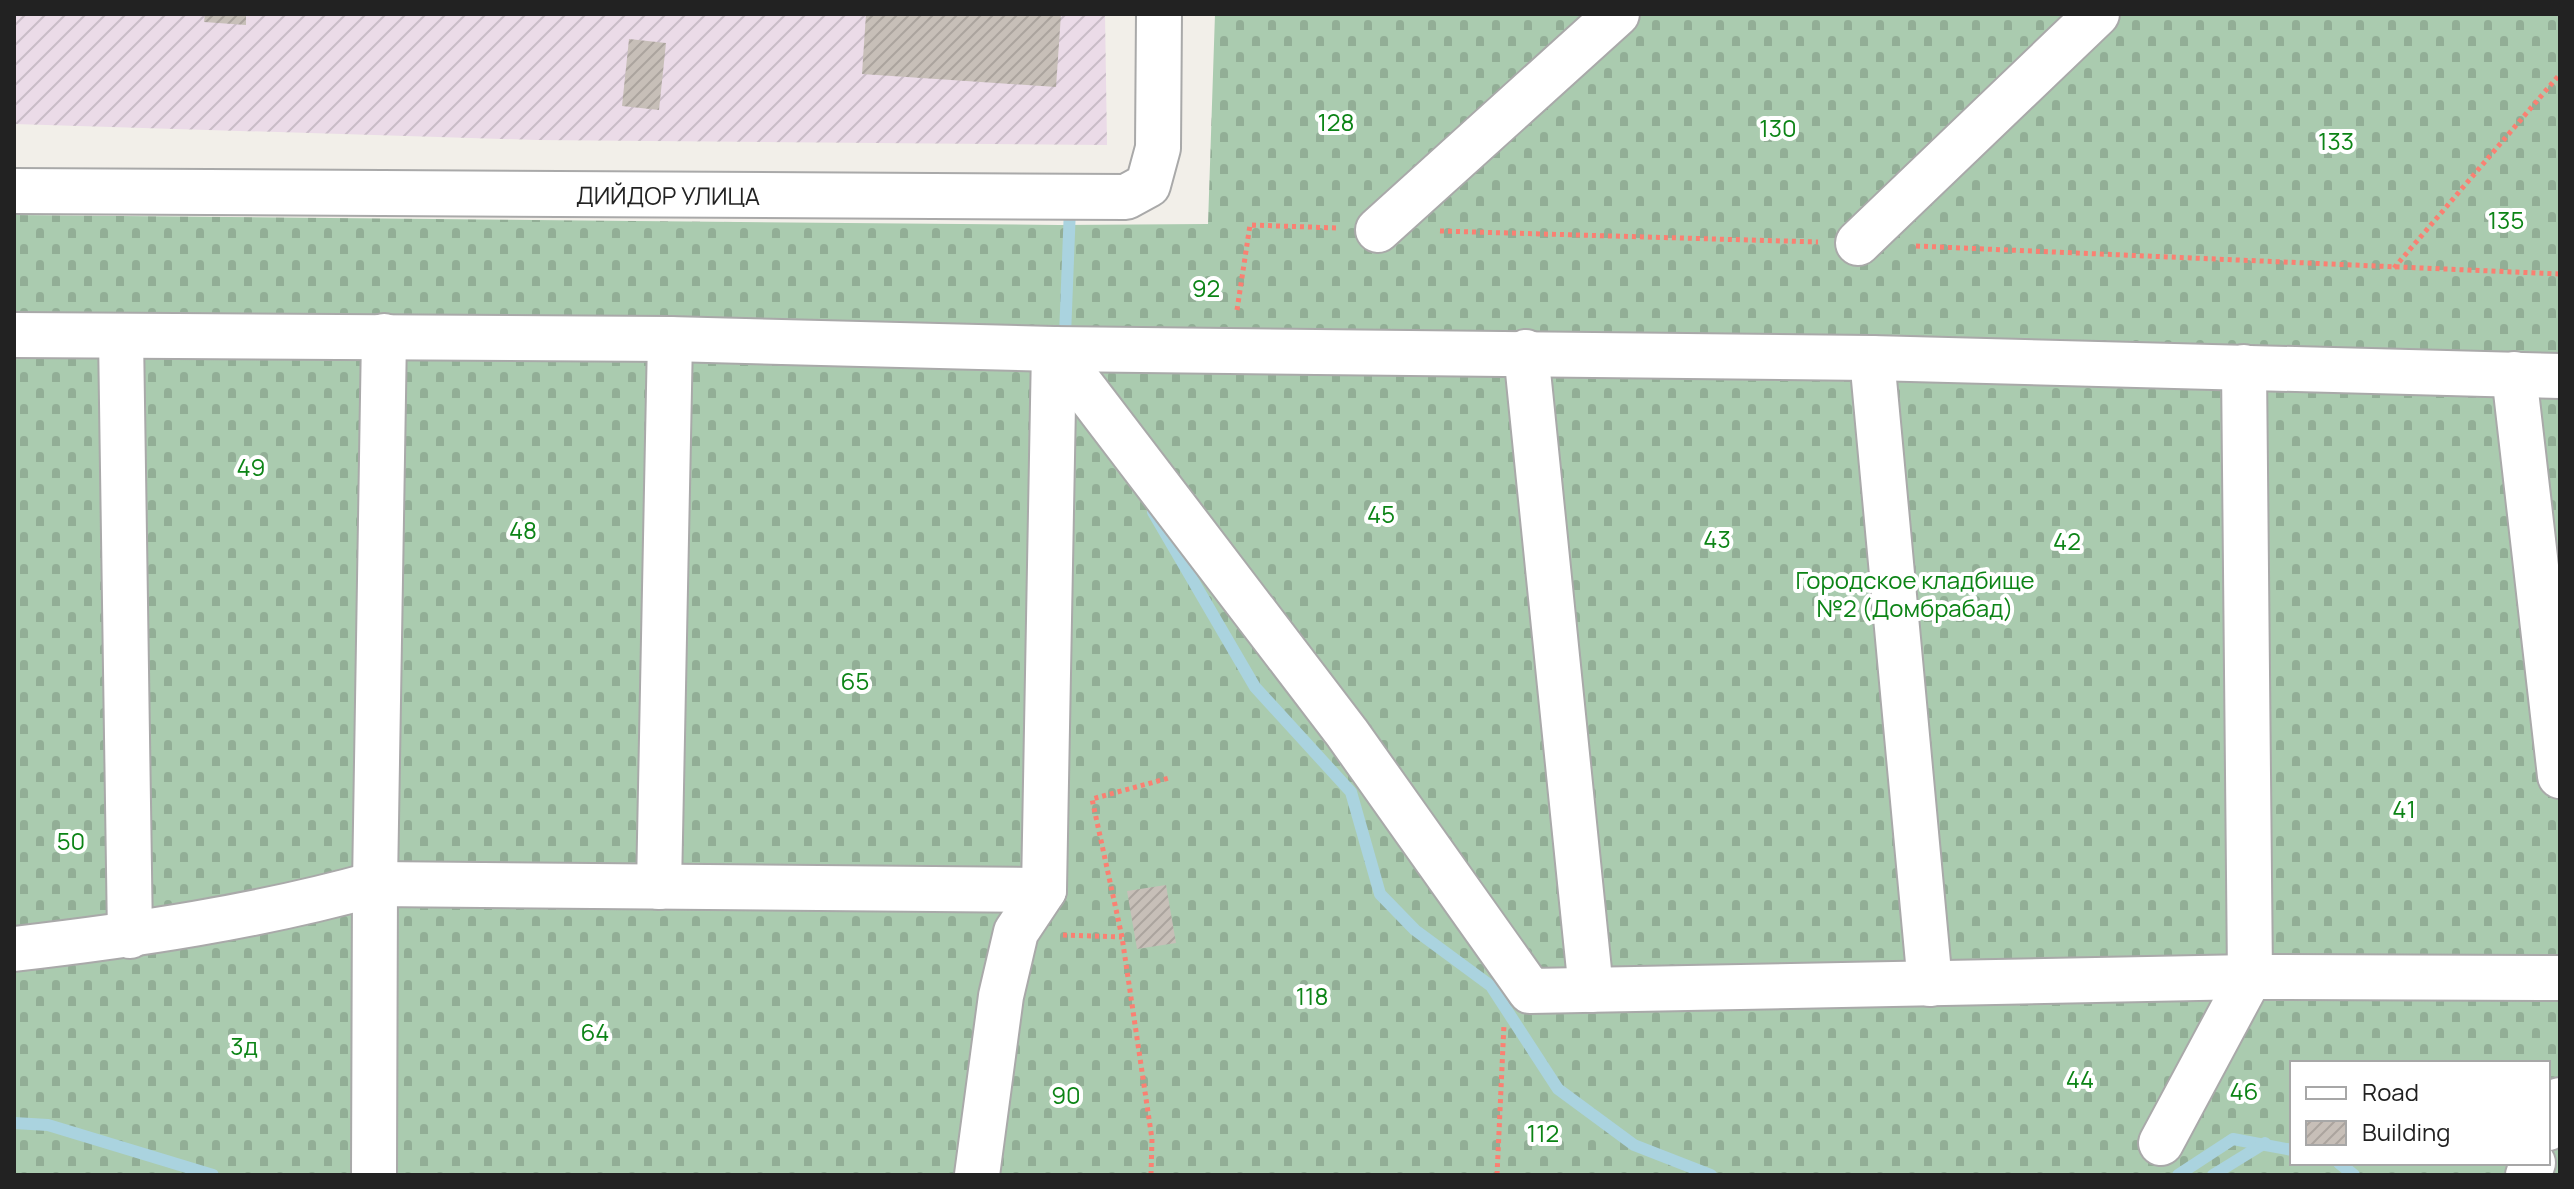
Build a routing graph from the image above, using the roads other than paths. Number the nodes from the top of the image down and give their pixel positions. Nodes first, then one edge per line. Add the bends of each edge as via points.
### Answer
1 (1159, 14) edge
2 (1617, 14) edge
3 (2097, 14) edge
4 (14, 191) edge
5 (1378, 230) road end
6 (1858, 243) road end
7 (14, 335) edge
8 (121, 336) junction
9 (384, 336) junction
10 (670, 339) junction
11 (1054, 349) junction
12 (1526, 352) junction
13 (1872, 358) junction
14 (2244, 367) junction
15 (2514, 374) junction
16 (2560, 376) edge
17 (2560, 776) edge
18 (375, 884) junction
19 (659, 887) junction
20 (1044, 890) junction
21 (130, 936) junction
22 (14, 949) edge
23 (2250, 977) junction
24 (2560, 978) edge
25 (1930, 984) junction
26 (1591, 990) junction
27 (2560, 1100) edge
28 (2550, 1123) edge
29 (2161, 1143) dead end
30 (374, 1175) edge
31 (977, 1175) edge

1 - 4 street, ДИЙДОР УЛИЦА via 1158,148 1148,185 1126,197
2 - 5 street
3 - 6 street
7 - 8 street
8 - 9 street
8 - 21 street
9 - 10 street
9 - 18 street
10 - 11 street
10 - 19 street
11 - 12 street
11 - 20 street
11 - 26 street via 1347,733 1530,991
12 - 13 street
12 - 26 street
13 - 14 street
13 - 25 street
14 - 15 street
14 - 23 street
15 - 16 street
15 - 17 street
18 - 19 street
18 - 21 street
18 - 30 street
19 - 20 street
20 - 31 street via 1016,932 1001,996
21 - 22 street
23 - 24 street
23 - 25 street
23 - 29 street
25 - 26 street
27 - 28 street

